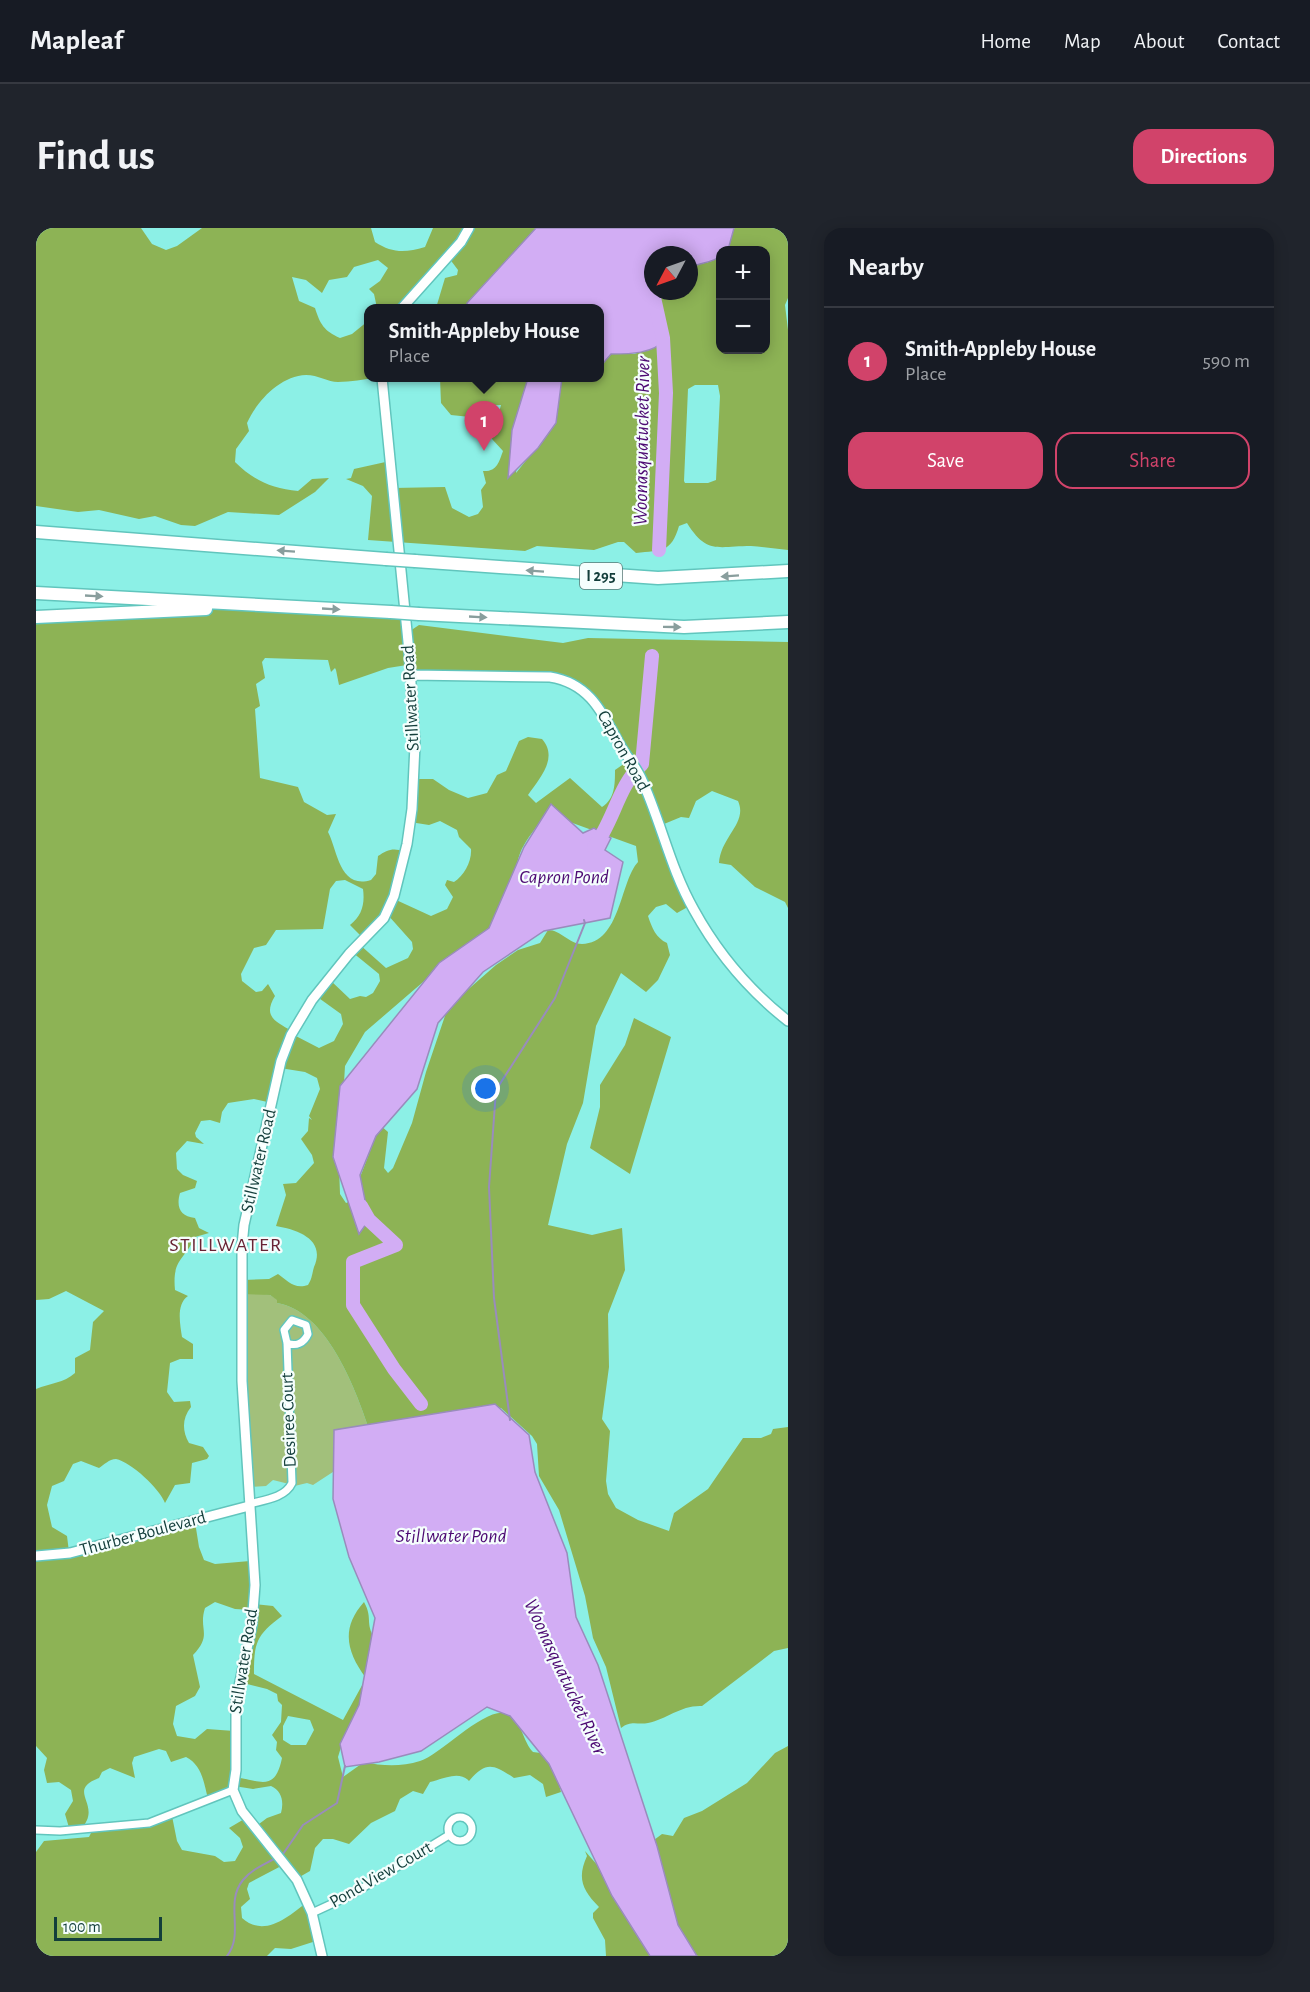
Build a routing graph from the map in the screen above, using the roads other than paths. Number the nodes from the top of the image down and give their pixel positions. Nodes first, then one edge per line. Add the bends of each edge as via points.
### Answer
1 (469, 228) edge
2 (406, 304) edge
3 (382, 382) edge
4 (36, 531) edge
5 (788, 571) edge
6 (36, 593) edge
7 (292, 607) junction
8 (36, 617) edge
9 (788, 622) edge
10 (411, 675) junction
11 (788, 1021) edge
12 (287, 1343) dead end
13 (249, 1505) junction
14 (36, 1556) edge
15 (233, 1790) junction
16 (36, 1830) edge
17 (449, 1835) dead end
18 (312, 1913) junction
19 (322, 1956) edge

1 - 2 street
3 - 10 street, Stillwater Road
5 -> 4 highway, I 295, bridge via 658,578
6 -> 7 highway
7 - 8 highway
7 -> 9 highway, bridge via 684,627
10 - 11 street, Capron Road via 550,676 582,689 596,702 640,776 674,871 694,910 723,955
10 - 13 street, Stillwater Road via 414,787 394,896 384,918 312,1000 291,1035 281,1060 244,1225 242,1381
12 - 13 street, Desiree Court via 292,1484 281,1495
13 - 14 street, Thurber Boulevard via 70,1553
13 - 15 street, Stillwater Road via 254,1614 236,1701
15 - 16 street via 149,1823
15 - 18 street via 242,1811 290,1868
17 - 18 street, Pond View Court via 351,1895
18 - 19 street

